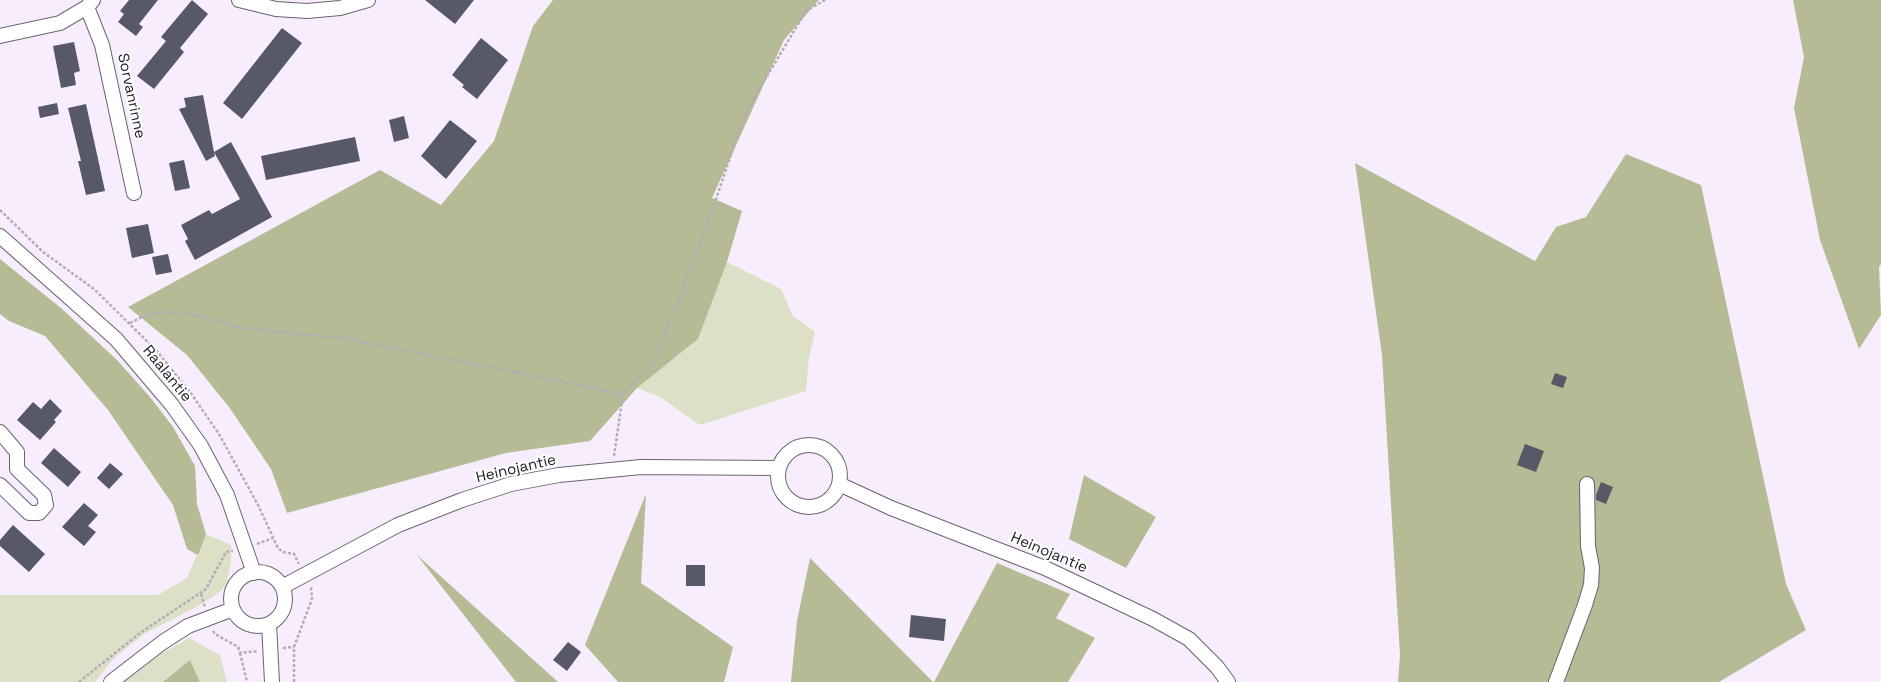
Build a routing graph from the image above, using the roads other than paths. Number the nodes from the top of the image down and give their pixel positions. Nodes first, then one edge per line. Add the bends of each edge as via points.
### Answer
1 (239, 0) edge
2 (368, 0) edge
3 (90, 4) edge
4 (0, 36) edge
5 (134, 193) dead end
6 (0, 236) edge
7 (0, 434) edge
8 (779, 468) junction
9 (0, 484) edge
10 (839, 484) junction
11 (1588, 484) dead end
12 (254, 573) junction
13 (282, 587) junction
14 (233, 609) junction
15 (269, 624) junction
16 (111, 682) edge
17 (272, 682) edge
18 (1228, 682) edge
19 (1556, 682) edge

1 - 2 street via 276,9 307,11 340,8
3 - 4 street via 60,23
3 - 5 street, Sorvanrinne via 102,45
6 - 12 street, Raalantie via 116,339 172,405 201,446 227,495
7 - 9 street via 17,452 17,469 44,495 46,504 39,514 29,513
8 - 10 street via 786,455 794,448 815,445 832,455 838,464
8 - 10 street via 778,484 783,494 799,506 819,506 835,493
8 - 13 street, Heinojantie via 642,467 559,475 511,484 398,525
10 - 18 street, Heinojantie via 891,508 1045,568 1153,619 1189,639
11 - 19 street via 1591,585
12 - 13 street via 271,576
12 - 14 street via 241,578 236,584 231,599
13 - 15 street via 283,608
14 - 15 street via 243,622 260,626
14 - 16 street via 188,626
15 - 17 street

